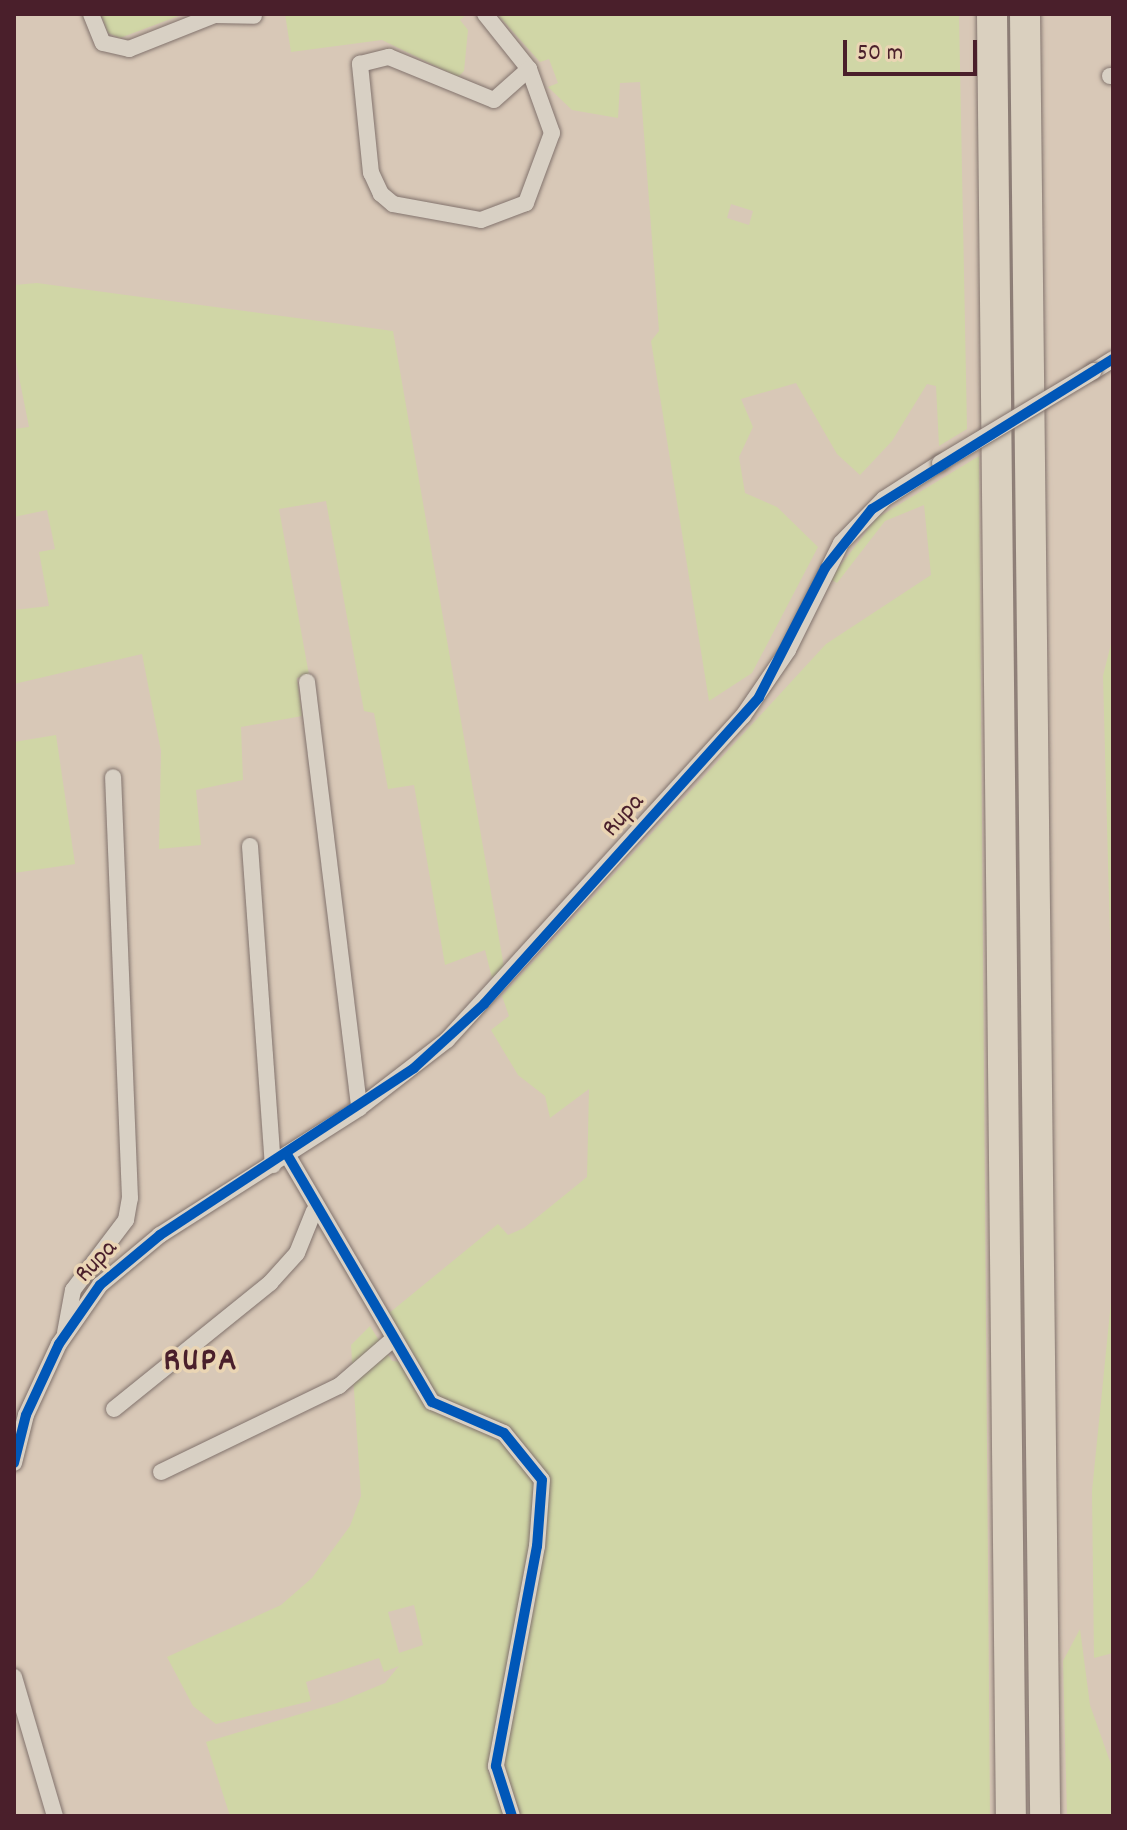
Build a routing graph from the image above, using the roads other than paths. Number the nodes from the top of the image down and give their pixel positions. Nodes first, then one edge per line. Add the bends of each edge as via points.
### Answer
1 (91, 14) edge
2 (485, 14) edge
3 (992, 14) edge
4 (1025, 14) edge
5 (254, 16) edge
6 (529, 69) junction
7 (1113, 359) edge
8 (307, 682) dead end
9 (113, 777) dead end
10 (250, 846) dead end
11 (359, 1108) junction
12 (280, 1160) junction
13 (314, 1211) junction
14 (65, 1333) junction
15 (391, 1341) junction
16 (114, 1409) dead end
17 (20, 1410) edge
18 (14, 1463) edge
19 (161, 1472) dead end
20 (14, 1677) edge
21 (55, 1816) edge
22 (512, 1816) edge
23 (1011, 1816) edge
24 (1045, 1816) edge

1 - 5 street via 103,43 129,49 215,15
2 - 6 street
3 - 23 highway
4 - 24 highway
6 - 6 street via 494,100 389,57 360,64 371,173 381,194 393,204 481,220 526,203 552,133
7 - 11 street, Rupa, bridge via 884,499 841,543 774,675 716,746 484,1004
8 - 11 street
9 - 14 street, Rupa via 130,1198 126,1220 73,1290
10 - 12 street
11 - 12 street, Rupa
12 - 13 street
12 - 14 street, Rupa via 132,1255
13 - 15 street
13 - 16 street via 297,1253 270,1283
14 - 17 street, Rupa
15 - 19 street via 339,1386
15 - 22 street via 432,1402 504,1433 542,1480 537,1546 496,1766
17 - 18 street, Rupa
20 - 21 street

